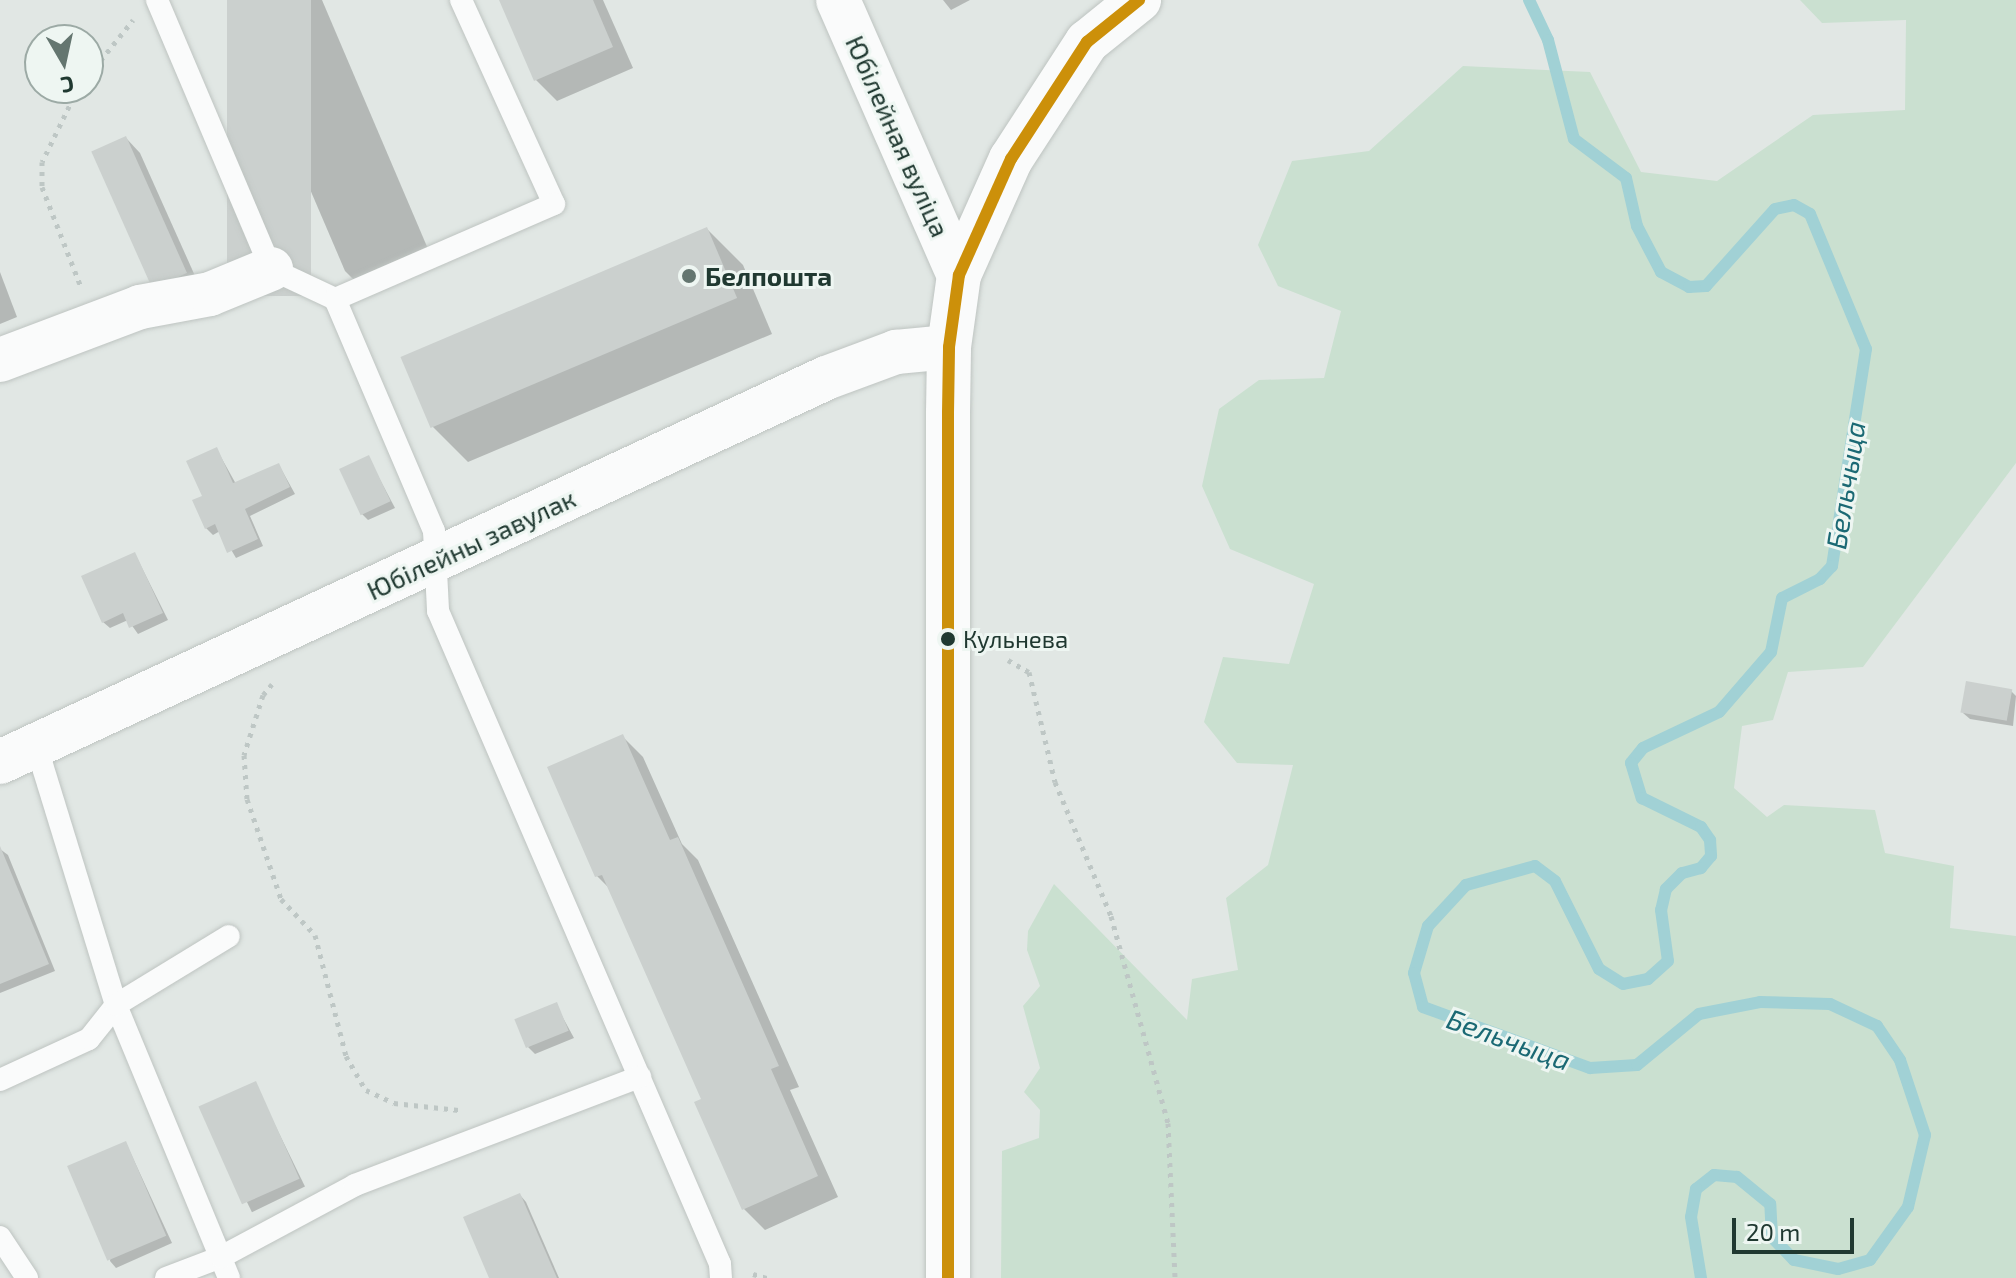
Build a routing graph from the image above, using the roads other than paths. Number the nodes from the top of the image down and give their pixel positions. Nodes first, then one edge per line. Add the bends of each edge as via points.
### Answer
1 (461, 0) edge
2 (838, 0) edge
3 (1139, 0) edge
4 (148, 5) edge
5 (271, 269) junction
6 (959, 275) junction
7 (335, 299) junction
8 (949, 347) junction
9 (0, 360) edge
10 (437, 560) junction
11 (18, 754) edge
12 (229, 936) dead end
13 (116, 1005) junction
14 (640, 1077) junction
15 (0, 1080) edge
16 (0, 1237) edge
17 (221, 1257) junction
18 (27, 1278) edge
19 (166, 1278) edge
20 (229, 1278) edge
21 (721, 1278) edge
22 (948, 1278) edge

1 - 7 lane via 554,204
2 - 6 street, Юбілейная вуліца
3 - 6 street via 1087,42 1011,159
4 - 5 lane
5 - 7 lane
5 - 9 street via 210,294 140,307
6 - 8 street
7 - 10 lane via 434,531
8 - 10 street, Юбілейны завулак via 896,352 826,378
8 - 22 street
10 - 11 street, Юбілейны завулак
10 - 14 lane via 438,611
11 - 13 lane
12 - 13 lane
13 - 15 lane via 89,1039
13 - 17 lane
14 - 17 lane via 355,1185
14 - 21 lane via 720,1264
16 - 18 lane
17 - 19 lane
17 - 20 lane

